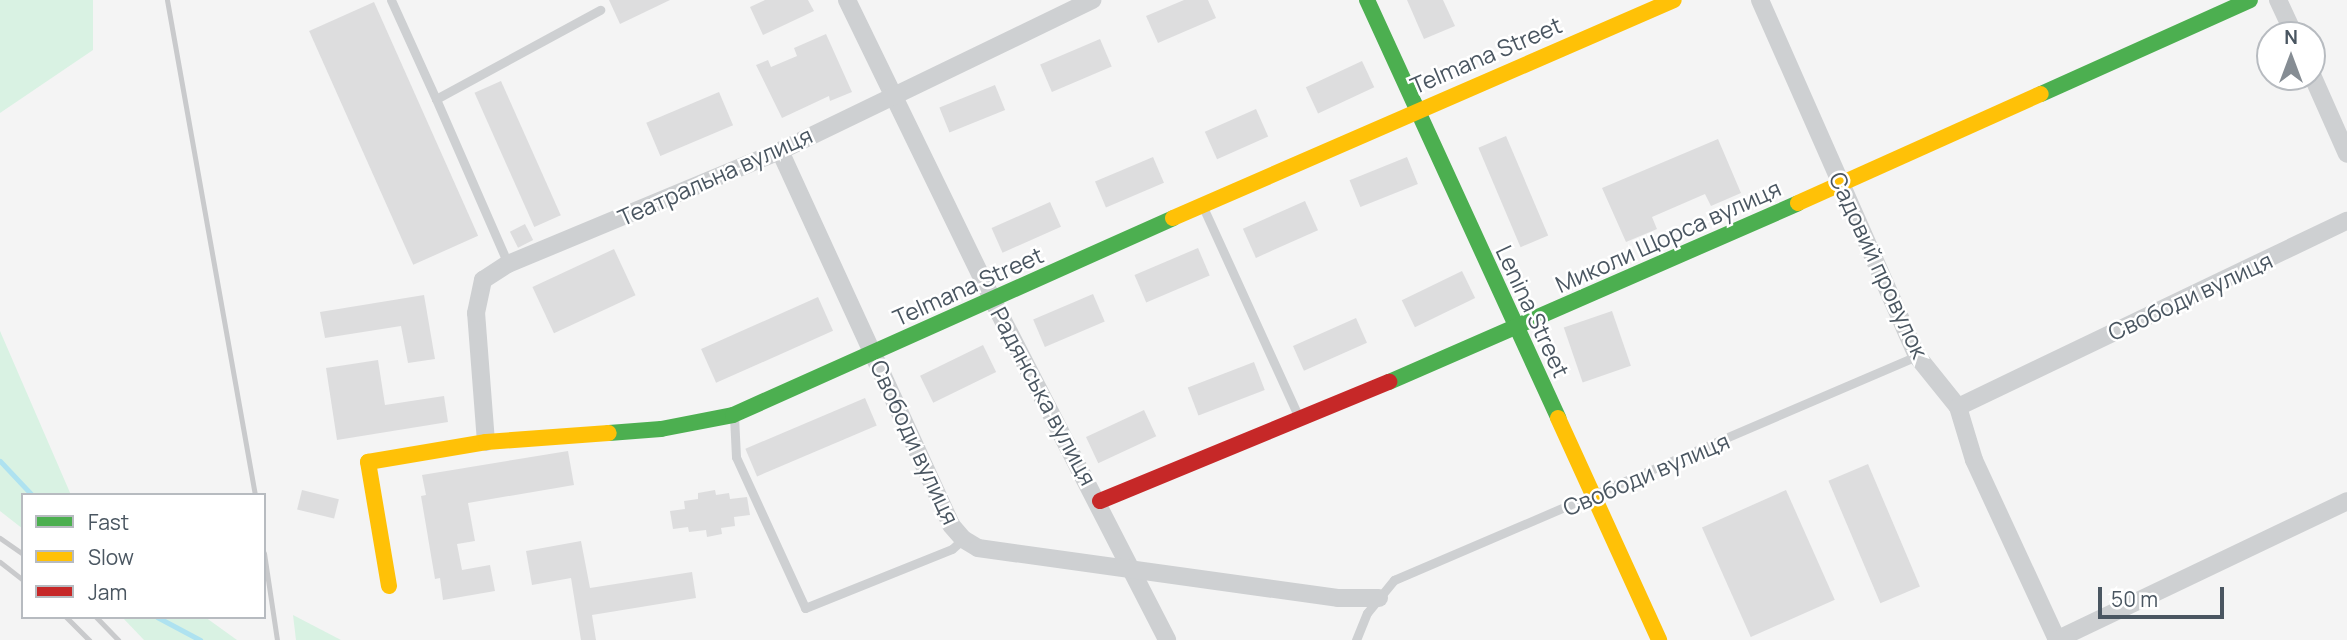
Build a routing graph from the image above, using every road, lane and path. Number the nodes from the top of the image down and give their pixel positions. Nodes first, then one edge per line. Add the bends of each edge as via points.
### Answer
1 (391, 0) edge
2 (847, 0) edge
3 (1092, 0) edge
4 (1367, 0) edge
5 (1674, 0) edge
6 (1760, 0) edge
7 (2250, 0) edge
8 (2278, 0) edge
9 (600, 10) dead end
10 (2288, 21) edge
11 (2319, 91) edge
12 (893, 94) junction
13 (436, 99) junction
14 (1416, 109) junction
15 (779, 151) junction
16 (2347, 154) edge
17 (1841, 183) junction
18 (1202, 206) junction
19 (2347, 221) edge
20 (508, 264) junction
21 (992, 299) junction
22 (1517, 329) junction
23 (874, 354) junction
24 (1917, 356) junction
25 (1958, 407) junction
26 (733, 415) junction
27 (1299, 419) junction
28 (486, 442) junction
29 (1594, 497) junction
30 (1100, 501) junction
31 (2347, 501) edge
32 (963, 539) junction
33 (1134, 570) junction
34 (388, 586) dead end
35 (1379, 597) junction
36 (1167, 640) edge
37 (1356, 640) edge
38 (1659, 640) edge
39 (2057, 640) edge

1 - 13 lane
2 - 12 street, Радянська вулиця
3 - 12 street, Театральна вулиця
4 - 14 street, Lenina Street
5 - 14 street, Telmana Street
6 - 17 street, Садовий провулок
7 - 17 street, Миколи Щорса вулиця
8 - 10 street
9 - 13 lane
11 - 16 street
12 - 15 street, Театральна вулиця
12 - 21 street, Радянська вулиця
13 - 20 lane
14 - 18 street, Telmana Street
14 - 22 street, Lenina Street
15 - 20 street, Театральна вулиця
15 - 23 street, Свободи вулиця
17 - 22 street, Миколи Щорса вулиця
17 - 24 street, Садовий провулок
18 - 21 street, Telmana Street
18 - 27 lane
19 - 25 street, Свободи вулиця
20 - 28 street, Театральна вулиця via 483,280 476,313
21 - 23 street, Telmana Street
21 - 30 street, Радянська вулиця
22 - 27 street, Миколи Щорса вулиця
22 - 29 street, Lenina Street
23 - 26 street, Telmana Street
23 - 32 street, Свободи вулиця via 951,526
24 - 25 street, Садовий провулок
24 - 29 lane, Свободи вулиця
25 - 39 street, Садовий провулок via 1974,460
26 - 28 street, Telmana Street via 661,429
26 - 32 lane via 736,457 805,608 952,549
27 - 30 street, Миколи Щорса вулиця
28 - 34 street, Telmana Street via 368,463
29 - 35 lane, Свободи вулиця via 1394,580
29 - 38 street, Lenina Street
30 - 33 street, Радянська вулиця
31 - 39 street
32 - 33 street, Свободи вулиця via 978,548
33 - 35 street, Свободи вулиця via 1338,598
33 - 36 street, Радянська вулиця
35 - 37 lane, Свободи вулиця

